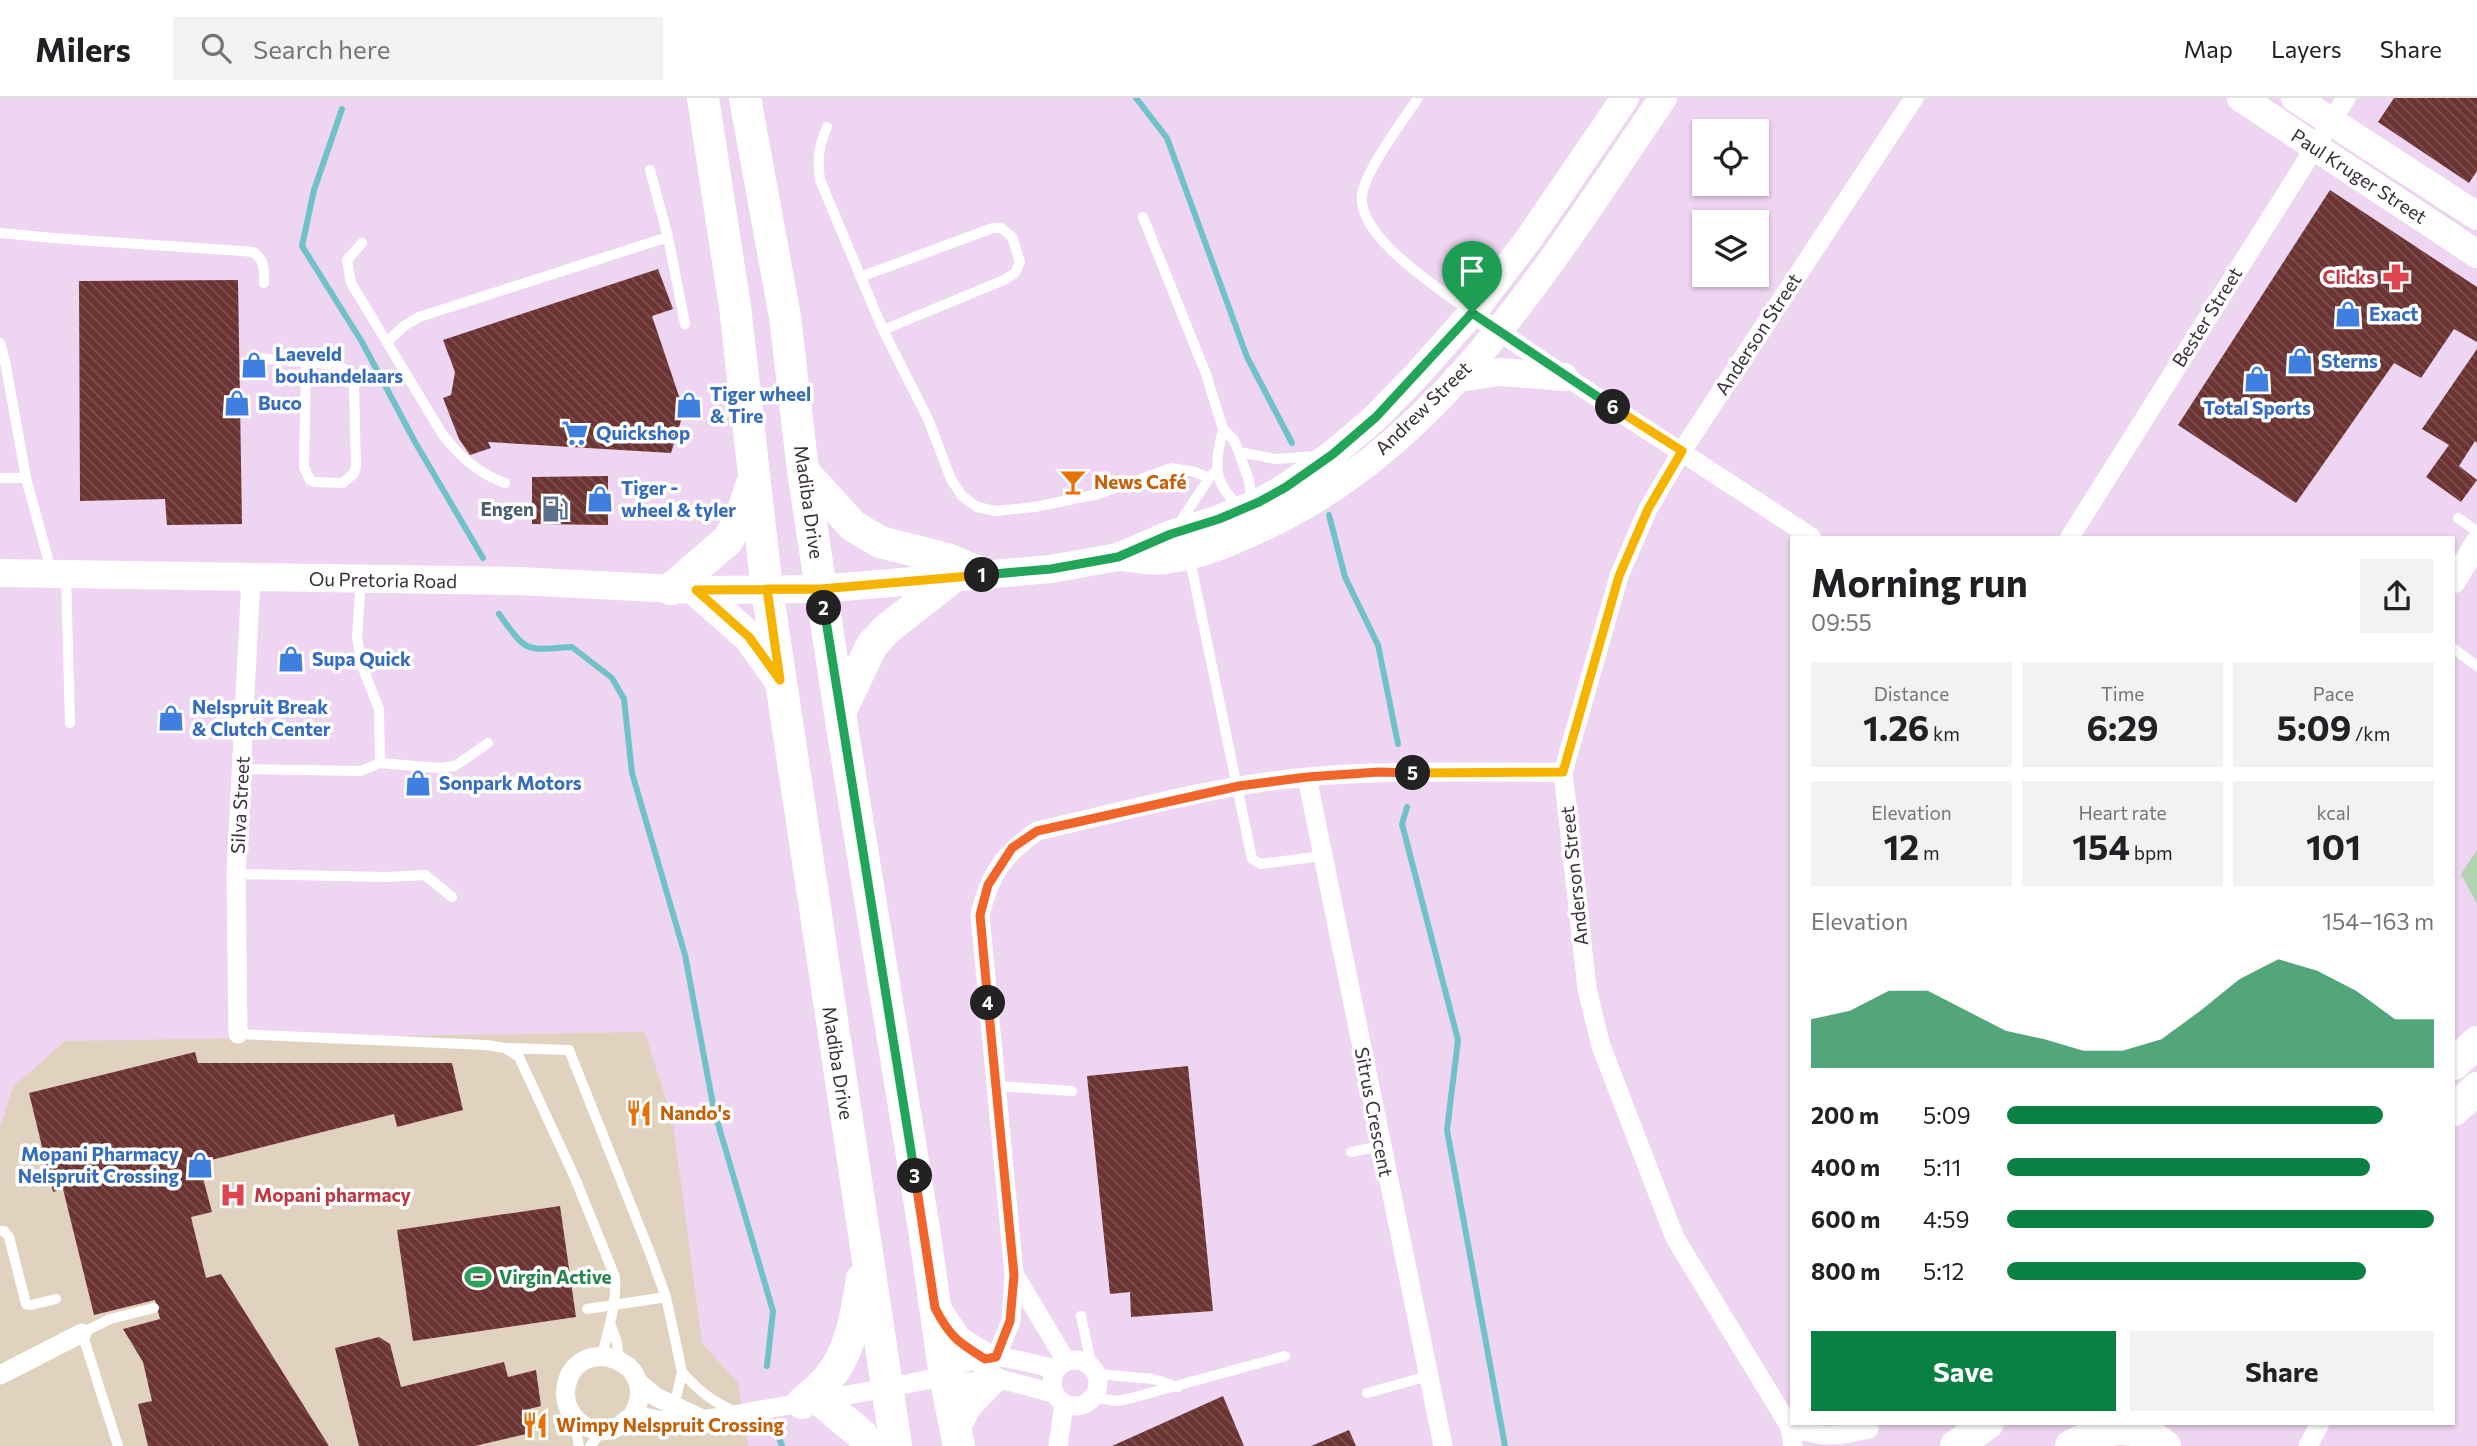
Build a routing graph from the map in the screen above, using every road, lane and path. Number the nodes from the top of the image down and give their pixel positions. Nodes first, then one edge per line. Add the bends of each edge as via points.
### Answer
1 (703, 98) edge
2 (746, 98) edge
3 (1404, 98) edge
4 (1625, 98) edge
5 (1663, 98) edge
6 (1914, 98) edge
7 (2241, 98) edge
8 (2295, 98) edge
9 (2346, 98) edge
10 (1415, 102) edge
11 (2330, 121) junction
12 (827, 127) dead end
13 (2314, 146) junction
14 (650, 170) dead end
15 (2477, 216) edge
16 (1143, 217) dead end
17 (0, 233) edge
18 (667, 237) junction
19 (362, 243) dead end
20 (2477, 254) edge
21 (860, 277) junction
22 (264, 282) dead end
23 (1472, 313) junction
24 (685, 324) dead end
25 (883, 330) junction
26 (1498, 331) junction
27 (387, 342) junction
28 (0, 343) edge
29 (256, 358) dead end
30 (306, 361) junction
31 (1564, 377) junction
32 (1457, 378) junction
33 (1223, 429) junction
34 (1682, 451) junction
35 (1239, 452) junction
36 (1333, 454) junction
37 (1216, 469) junction
38 (803, 471) junction
39 (0, 478) edge
40 (26, 478) junction
41 (754, 478) junction
42 (1209, 478) junction
43 (505, 483) dead end
44 (2458, 518) dead end
45 (1281, 520) junction
46 (1236, 526) junction
47 (2477, 531) edge
48 (1171, 534) junction
49 (1810, 536) edge
50 (2071, 536) edge
51 (2477, 544) edge
52 (1189, 556) junction
53 (1118, 557) junction
54 (0, 573) edge
55 (59, 574) junction
56 (985, 575) junction
57 (251, 577) junction
58 (952, 578) junction
59 (2455, 579) edge
60 (361, 580) junction
61 (767, 589) junction
62 (821, 589) junction
63 (683, 590) junction
64 (2455, 650) edge
65 (2477, 666) edge
66 (780, 680) junction
67 (840, 712) junction
68 (70, 723) dead end
69 (488, 743) dead end
70 (380, 763) junction
71 (242, 769) junction
72 (1563, 772) junction
73 (1307, 777) junction
74 (1239, 786) junction
75 (1322, 856) junction
76 (236, 874) junction
77 (452, 897) dead end
78 (238, 1034) joint
79 (2477, 1041) edge
80 (505, 1048) junction
81 (2455, 1063) edge
82 (996, 1086) junction
83 (2477, 1088) edge
84 (1072, 1091) dead end
85 (2455, 1109) edge
86 (1381, 1146) junction
87 (1351, 1152) dead end
88 (0, 1231) edge
89 (867, 1252) junction
90 (1014, 1275) junction
91 (666, 1297) junction
92 (56, 1299) dead end
93 (154, 1308) dead end
94 (935, 1308) junction
95 (587, 1309) dead end
96 (1081, 1316) dead end
97 (611, 1326) junction
98 (82, 1333) junction
99 (1285, 1356) dead end
100 (611, 1358) junction
101 (1059, 1358) junction
102 (990, 1365) junction
103 (1095, 1370) junction
104 (1, 1372) edge
105 (682, 1372) junction
106 (944, 1376) junction
107 (1428, 1376) junction
108 (639, 1383) junction
109 (1178, 1387) junction
110 (886, 1388) junction
111 (1367, 1393) dead end
112 (1094, 1397) junction
113 (1059, 1399) junction
114 (811, 1401) junction
115 (671, 1405) junction
116 (741, 1413) junction
117 (573, 1417) junction
118 (631, 1418) junction
119 (702, 1419) junction
120 (1985, 1425) edge
121 (2082, 1425) edge
122 (2319, 1425) edge
123 (1873, 1426) edge
124 (957, 1436) edge
125 (1792, 1437) edge
126 (597, 1438) edge
127 (118, 1446) edge
128 (579, 1446) edge
129 (869, 1446) edge
130 (896, 1446) edge
131 (1058, 1446) edge
132 (1443, 1446) edge
133 (1843, 1446) edge
134 (1956, 1446) edge
135 (2056, 1446) edge
136 (2071, 1446) edge
137 (2165, 1446) edge
138 (2308, 1446) edge

1 - 41 main road, Madiba Drive via 735,307
2 - 38 main road, Madiba Drive via 785,317
3 - 10 lane
4 - 23 main road, Andrew Street
5 - 26 main road, Andrew Street
6 - 34 street, Anderson Street
7 - 13 main road, Paul Kruger Street
8 - 11 main road, Paul Kruger Street
9 - 11 street, Bester Street
10 - 23 lane via 1371,170 1362,195 1364,213 1390,250
11 - 13 street, Bester Street
11 - 15 main road, Paul Kruger Street
12 - 21 lane via 820,144 820,180
13 - 20 main road, Paul Kruger Street
13 - 50 street, Bester Street
14 - 18 lane
16 - 33 lane via 1206,374
17 - 22 lane via 253,252 263,263
18 - 24 lane
18 - 27 lane via 419,317
19 - 27 lane via 347,260 348,272
21 - 25 lane
21 - 25 lane via 993,228 1012,237 1020,262 1016,273
23 - 26 street
23 - 36 main road, Andrew Street via 1392,401
25 - 42 lane via 928,419 951,479 962,496 977,507 996,511 1035,507 1098,494 1172,468
26 - 31 street
26 - 32 main road, Andrew Street
27 - 43 lane via 455,451 486,476
28 - 40 lane
29 - 30 lane
30 - 30 lane via 339,365 352,380 356,466 343,482 314,482 306,475
31 - 32 main road via 1501,372
31 - 34 street
32 - 45 main road, Andrew Street via 1395,441
33 - 35 lane
33 - 37 lane
34 - 49 street
34 - 72 street, Anderson Street via 1648,509 1619,576
35 - 36 lane via 1288,459
35 - 46 lane via 1251,493
36 - 46 main road, Andrew Street
37 - 42 lane
37 - 46 lane via 1231,499
38 - 56 main road via 853,526 871,537
38 - 62 main road, Madiba Drive
39 - 40 lane
40 - 55 lane
41 - 61 main road, Madiba Drive
41 - 63 main road via 728,540
42 - 48 lane
44 - 47 lane
45 - 46 main road, Andrew Street
45 - 46 lane
46 - 48 main road, Andrew Street
46 - 52 main road, Andrew Street
48 - 53 main road, Andrew Street
51 - 59 street
52 - 53 main road, Andrew Street via 1161,561
52 - 74 lane
53 - 56 main road, Andrew Street
54 - 55 main road, Ou Pretoria Road
55 - 57 main road, Ou Pretoria Road
55 - 68 lane
56 - 58 main road, Andrew Street
57 - 60 main road, Ou Pretoria Road
57 - 71 street, Silva Street
58 - 62 main road, Andrew Street
58 - 67 main road via 872,645
60 - 63 main road, Ou Pretoria Road
60 - 70 lane via 356,637 379,709
61 - 62 main road, Andrew Street
61 - 63 main road, Ou Pretoria Road
61 - 66 main road, Madiba Drive
62 - 67 main road, Madiba Drive
63 - 66 main road via 749,637
64 - 65 lane
66 - 89 main road, Madiba Drive
67 - 94 main road, Madiba Drive
69 - 70 lane via 455,766
70 - 71 lane via 361,771
71 - 76 street, Silva Street
72 - 73 street via 1379,772
72 - 125 street, Anderson Street via 1587,989 1601,1046 1675,1238
73 - 74 street
73 - 75 street, Sitrus Crescent
74 - 75 lane via 1256,863
74 - 82 street via 1037,831 1012,848 988,885 980,915
75 - 86 street, Sitrus Crescent
76 - 77 lane via 425,875
76 - 78 street, Silva Street
78 - 80 lane
79 - 81 main road
80 - 91 lane via 569,1050
80 - 97 lane via 519,1057 527,1070 615,1277
82 - 84 lane
82 - 90 street
83 - 85 main road
86 - 87 lane
86 - 107 street, Sitrus Crescent
88 - 92 lane via 9,1237 26,1304
89 - 110 main road, Madiba Drive
89 - 114 main road via 846,1350
90 - 101 street
90 - 102 street via 1010,1321
91 - 95 lane
91 - 105 lane
93 - 98 lane via 110,1319
94 - 102 main road via 956,1341
94 - 106 main road, Madiba Drive
96 - 103 lane
97 - 100 lane
97 - 100 lane via 617,1343
98 - 104 street
98 - 127 lane
99 - 109 lane
100 - 108 street via 628,1365
100 - 117 street via 583,1362 569,1376 565,1397
101 - 102 street
101 - 103 street via 1080,1360
101 - 113 street via 1052,1376
102 - 106 street via 964,1383
102 - 113 street via 1000,1379
102 - 124 main road via 966,1405
103 - 109 lane
103 - 112 street via 1099,1382
105 - 115 lane
105 - 116 lane via 714,1402
106 - 110 street
106 - 124 main road, Madiba Drive
107 - 111 lane
107 - 132 street, Sitrus Crescent
108 - 115 street
108 - 118 street via 639,1401
109 - 112 lane via 1116,1401
110 - 114 street
110 - 130 main road, Madiba Drive
112 - 113 street via 1080,1406
113 - 131 street
114 - 116 street
114 - 129 main road via 862,1435
115 - 119 street
116 - 119 street
117 - 126 street
117 - 128 lane
118 - 119 street
118 - 126 street
120 - 134 main road
121 - 135 main road
122 - 138 street
123 - 125 street via 1836,1436
123 - 133 street
136 - 137 main road via 2113,1428 2151,1436

